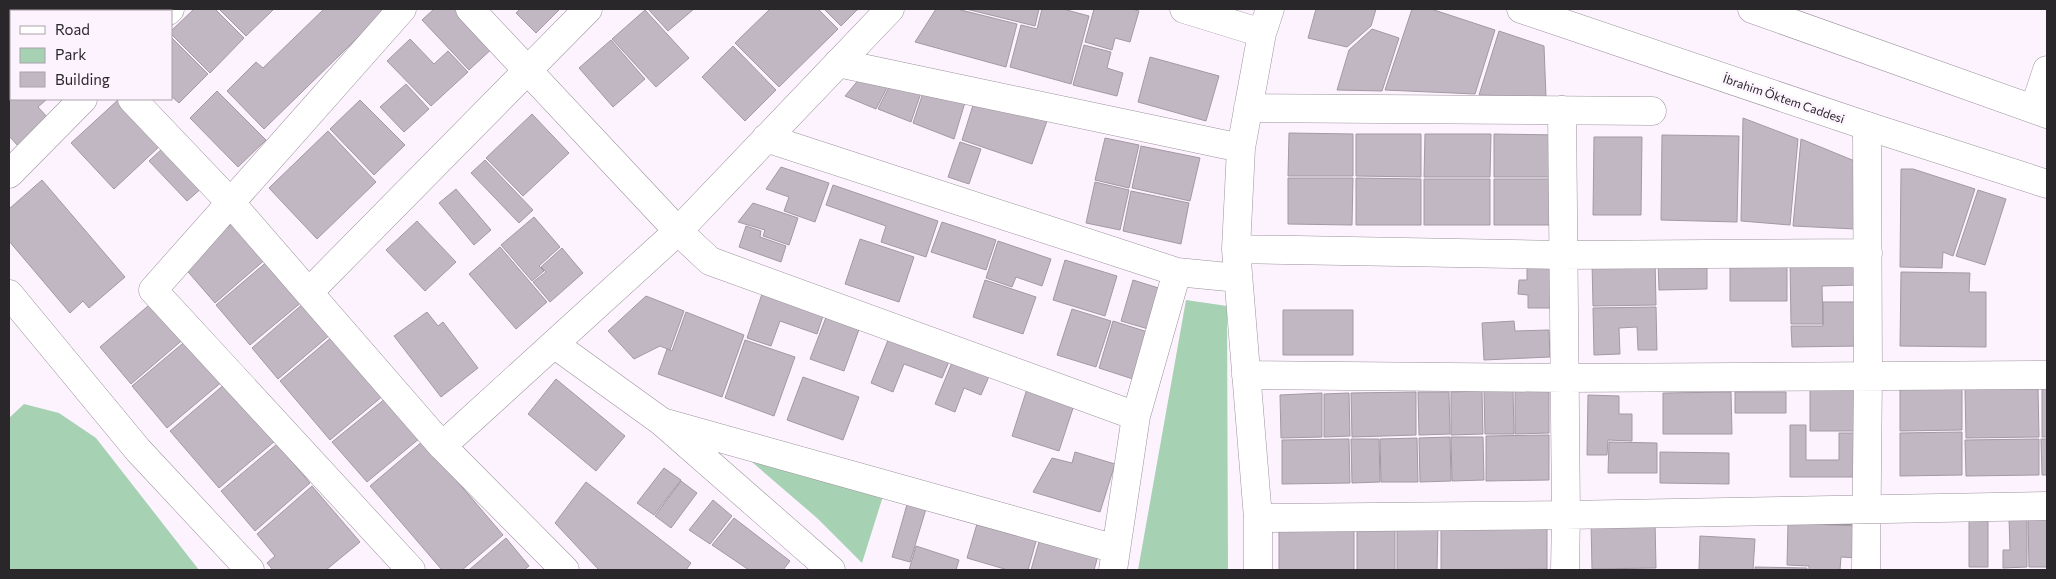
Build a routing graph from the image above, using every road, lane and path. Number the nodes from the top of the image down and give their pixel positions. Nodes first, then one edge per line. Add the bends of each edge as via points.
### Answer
1 (402, 9) edge
2 (470, 9) edge
3 (588, 9) edge
4 (890, 9) edge
5 (1184, 9) edge
6 (1521, 9) edge
7 (1752, 9) edge
8 (1266, 21) edge
9 (838, 63) junction
10 (528, 70) junction
11 (2047, 70) edge
12 (82, 100) edge
13 (133, 100) edge
14 (1248, 108) junction
15 (1562, 110) junction
16 (1652, 111) dead end
17 (2041, 112) edge
18 (1867, 126) junction
19 (766, 138) junction
20 (1241, 148) junction
21 (9, 174) edge
22 (2047, 184) edge
23 (230, 202) junction
24 (678, 231) junction
25 (1236, 249) junction
26 (1868, 253) junction
27 (1563, 255) junction
28 (1177, 272) junction
29 (1238, 278) junction
30 (309, 292) junction
31 (9, 294) edge
32 (554, 344) junction
33 (1246, 375) junction
34 (1868, 375) junction
35 (2047, 375) edge
36 (1565, 378) junction
37 (1136, 416) junction
38 (662, 422) junction
39 (442, 446) junction
40 (2047, 506) edge
41 (1866, 511) junction
42 (1566, 515) junction
43 (1258, 518) junction
44 (1114, 560) edge
45 (250, 570) edge
46 (412, 570) edge
47 (565, 570) edge
48 (831, 570) edge
49 (1258, 570) edge
50 (1565, 570) edge
51 (1866, 570) edge

1 - 23 street
2 - 10 street
3 - 10 street
4 - 9 street
5 - 8 street
6 - 18 street, İbrahim Öktem Caddesi
7 - 17 street
8 - 14 street
9 - 19 street
9 - 20 street
10 - 24 street
10 - 30 street
11 - 17 street
12 - 21 street
13 - 23 street
14 - 15 street
14 - 20 street
15 - 16 street
15 - 27 street
18 - 22 street, İbrahim Öktem Caddesi
18 - 26 street
19 - 24 street
19 - 28 street
20 - 25 street
23 - 30 street
23 - 46 street via 153,290
24 - 32 street
24 - 37 street via 710,261
25 - 27 street
25 - 29 street
26 - 27 street
26 - 34 street
27 - 36 street
28 - 29 street
28 - 37 street
29 - 33 street
30 - 39 street
31 - 45 street via 138,450
32 - 38 street
32 - 39 street
33 - 36 street
33 - 43 street
34 - 35 street
34 - 36 street
34 - 41 street
36 - 42 street
37 - 44 street
38 - 44 street
38 - 48 street
39 - 47 street
40 - 41 street
41 - 42 street
41 - 51 street
42 - 43 street
42 - 50 street
43 - 49 street

